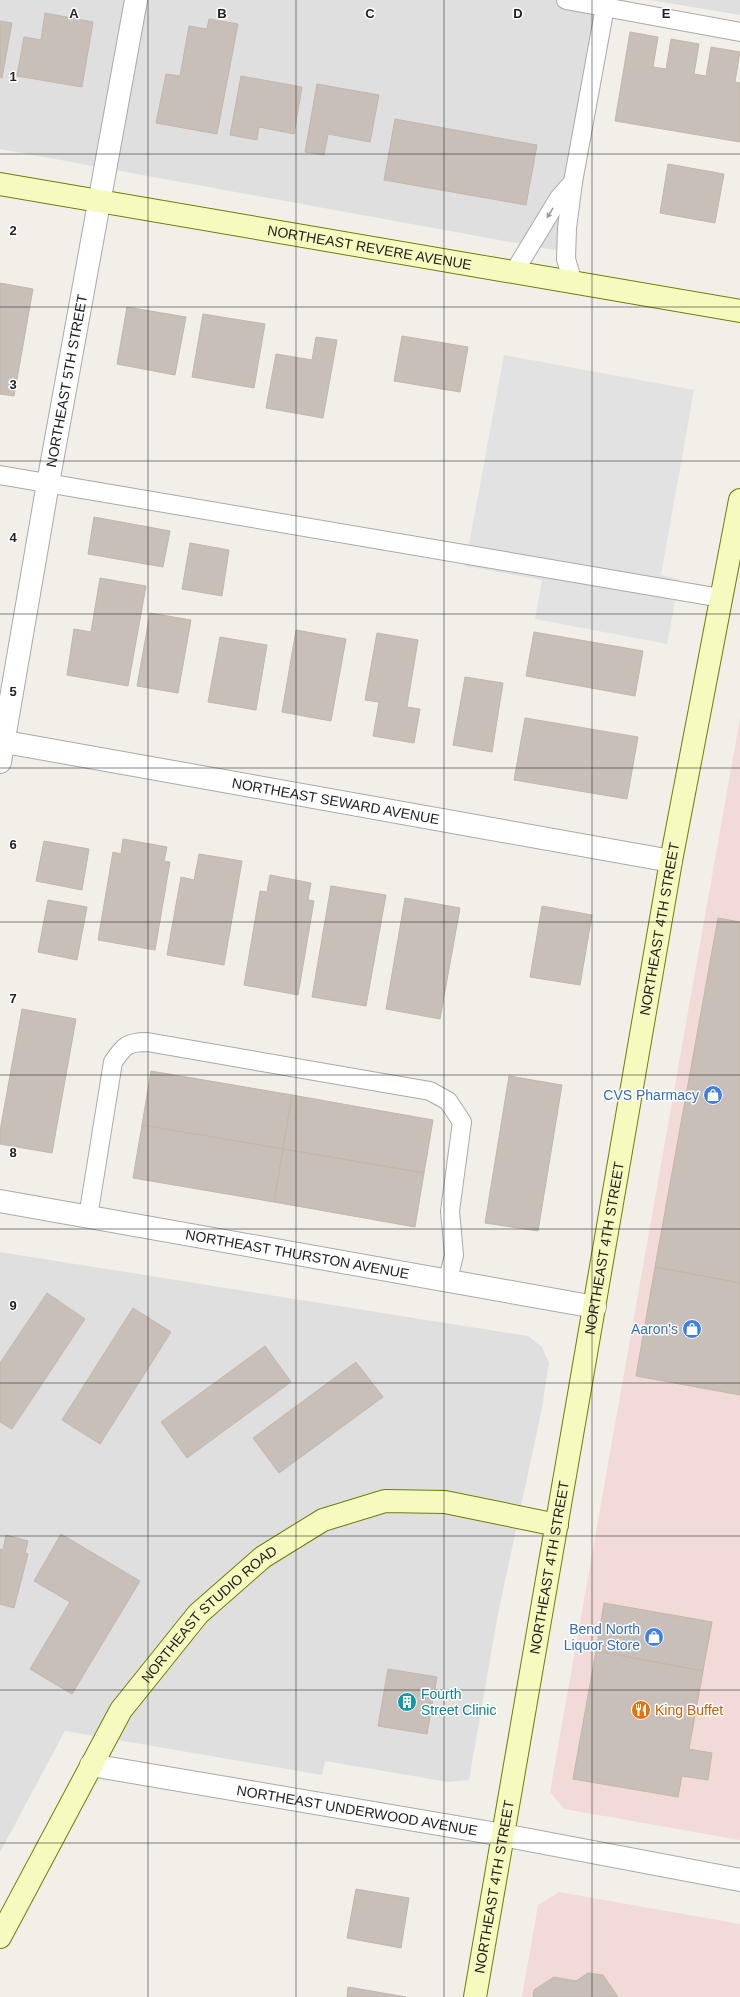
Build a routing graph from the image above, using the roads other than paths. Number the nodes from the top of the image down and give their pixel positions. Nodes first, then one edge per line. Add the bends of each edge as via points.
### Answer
1 (136, 0) edge
2 (566, 0) edge
3 (605, 7) junction
4 (740, 32) edge
5 (573, 182) junction
6 (0, 184) edge
7 (100, 201) junction
8 (514, 272) junction
9 (573, 283) junction
10 (740, 311) edge
11 (0, 475) edge
12 (48, 483) junction
13 (740, 500) edge
14 (721, 598) junction
15 (1, 748) edge
16 (671, 861) junction
17 (0, 1201) edge
18 (88, 1217) junction
19 (448, 1280) junction
20 (595, 1307) junction
21 (557, 1525) junction
22 (91, 1765) junction
23 (503, 1835) junction
24 (740, 1880) edge
25 (0, 1937) edge
26 (475, 1997) edge

1 - 7 street, NORTHEAST 5TH STREET
2 - 3 lane
3 - 4 lane
3 - 5 lane
5 -> 8 lane via 559,198
5 - 9 lane via 566,260
6 - 7 street, NORTHEAST REVERE AVENUE
7 - 8 street, NORTHEAST REVERE AVENUE
7 - 12 street, NORTHEAST 5TH STREET
8 - 9 street, NORTHEAST REVERE AVENUE
9 - 10 street, NORTHEAST REVERE AVENUE
11 - 12 lane
12 - 14 lane
12 - 15 street, NORTHEAST 5TH STREET
13 - 14 street, NORTHEAST 4TH STREET
14 - 16 street, NORTHEAST 4TH STREET
15 - 16 street, NORTHEAST SEWARD AVENUE
16 - 20 street, NORTHEAST 4TH STREET
17 - 18 street, NORTHEAST THURSTON AVENUE
18 - 19 street, NORTHEAST THURSTON AVENUE
18 - 19 lane via 113,1062 122,1049 132,1042 430,1091 448,1101 462,1122 450,1211 454,1256
19 - 20 street, NORTHEAST THURSTON AVENUE
20 - 21 street, NORTHEAST 4TH STREET
21 - 22 street, NORTHEAST STUDIO ROAD via 445,1502 384,1501 323,1520 263,1557 198,1614 121,1710
21 - 23 street, NORTHEAST 4TH STREET
22 - 23 street, NORTHEAST UNDERWOOD AVENUE
22 - 25 street, NORTHEAST STUDIO ROAD
23 - 24 street, NORTHEAST UNDERWOOD AVENUE
23 - 26 street, NORTHEAST 4TH STREET

